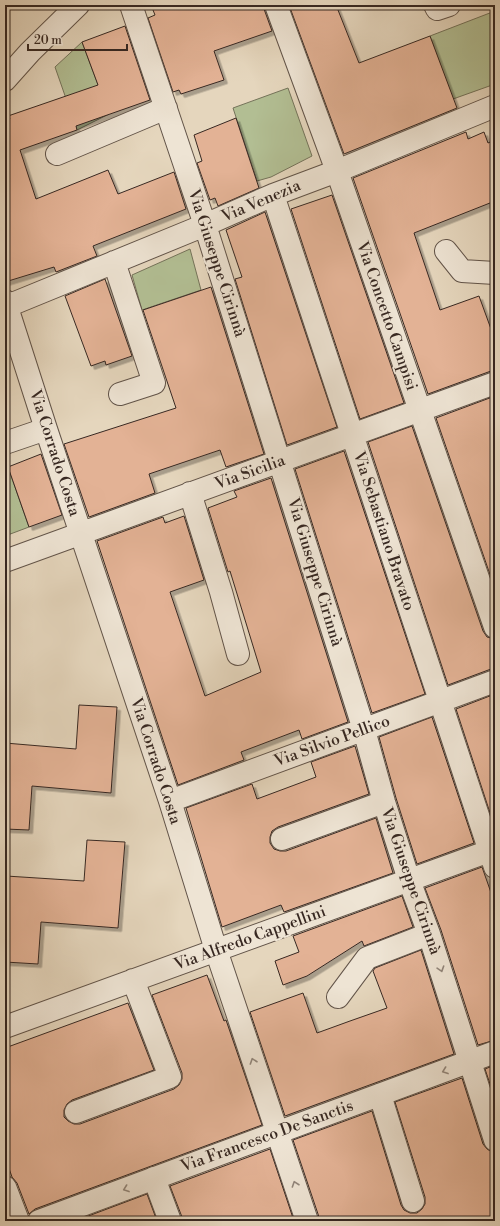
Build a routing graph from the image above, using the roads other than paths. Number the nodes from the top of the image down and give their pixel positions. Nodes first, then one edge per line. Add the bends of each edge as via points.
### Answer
1 (78, 5) edge
2 (131, 5) edge
3 (276, 5) edge
4 (436, 5) edge
5 (449, 5) edge
6 (5, 80) edge
7 (495, 106) edge
8 (166, 108) junction
9 (57, 154) dead end
10 (337, 171) junction
11 (273, 196) junction
12 (205, 225) junction
13 (446, 251) dead end
14 (114, 262) junction
15 (495, 273) edge
16 (6, 305) edge
17 (495, 383) edge
18 (120, 394) dead end
19 (420, 410) junction
20 (46, 429) junction
21 (352, 435) junction
22 (5, 443) edge
23 (280, 461) junction
24 (190, 493) junction
25 (81, 533) junction
26 (5, 561) edge
27 (495, 627) edge
28 (238, 654) dead end
29 (495, 681) edge
30 (440, 702) junction
31 (364, 730) junction
32 (170, 801) junction
33 (384, 802) junction
34 (282, 839) dead end
35 (493, 856) edge
36 (409, 880) junction
37 (430, 934) junction
38 (216, 950) junction
39 (133, 980) junction
40 (338, 997) dead end
41 (5, 1027) edge
42 (495, 1052) edge
43 (470, 1061) junction
44 (380, 1095) junction
45 (76, 1112) dead end
46 (277, 1132) junction
47 (495, 1140) edge
48 (154, 1178) junction
49 (5, 1187) edge
50 (414, 1201) dead end
51 (18, 1221) edge
52 (39, 1221) edge
53 (170, 1221) edge
54 (307, 1221) edge

1 - 6 street
2 - 8 street, Via Giuseppe Cirinnà
3 - 10 street, Via Concetto Campisi
4 - 5 street via 437,9
7 - 10 street, Via Venezia
8 - 9 street
8 - 12 street, Via Giuseppe Cirinnà
10 - 11 street, Via Venezia
10 - 19 street, Via Concetto Campisi
11 - 12 street, Via Venezia
11 - 21 street, Via Sebastiano Bravato
12 - 14 street, Via Venezia
12 - 23 street, Via Giuseppe Cirinnà
13 - 15 street via 462,271
14 - 16 street, Via Venezia
14 - 18 street via 154,383
16 - 20 street, Via Corrado Costa
17 - 19 street, Via Sicilia
19 - 21 street, Via Sicilia
19 - 27 street, Via Concetto Campisi
20 - 22 street
20 - 25 street, Via Corrado Costa
21 - 23 street, Via Sicilia
21 - 30 street, Via Sebastiano Bravato
23 - 24 street, Via Sicilia
23 - 31 street, Via Giuseppe Cirinnà
24 - 25 street, Via Sicilia
24 - 28 street via 222,592
25 - 26 street, Via Sicilia
25 - 32 street, Via Corrado Costa
29 - 30 street, Via Silvio Pellico
30 - 31 street, Via Silvio Pellico
30 - 35 street, Via Sebastiano Bravato
31 - 32 street, Via Silvio Pellico
31 - 33 street, Via Giuseppe Cirinnà
32 - 38 street, Via Corrado Costa
33 - 34 street
33 - 36 street, Via Giuseppe Cirinnà
35 - 36 street, Via Alfredo Cappellini
36 - 37 street, Via Giuseppe Cirinnà
36 - 38 street, Via Alfredo Cappellini
37 - 40 street via 367,958
37 -> 43 street, Via Giuseppe Cirinnà
38 - 39 street, Via Alfredo Cappellini
46 -> 38 street, Via Corrado Costa
39 - 41 street, Via Alfredo Cappellini
39 - 45 street via 170,1077
42 - 43 street, Via Francesco De Sanctis
43 -> 44 street, Via Francesco De Sanctis
43 - 47 street, Via Giuseppe Cirinnà
44 - 46 street, Via Francesco De Sanctis
44 - 50 street
46 - 48 street, Via Francesco De Sanctis
54 -> 46 street, Via Corrado Costa
48 -> 52 street, Via Francesco De Sanctis
48 - 53 street
49 - 51 street

